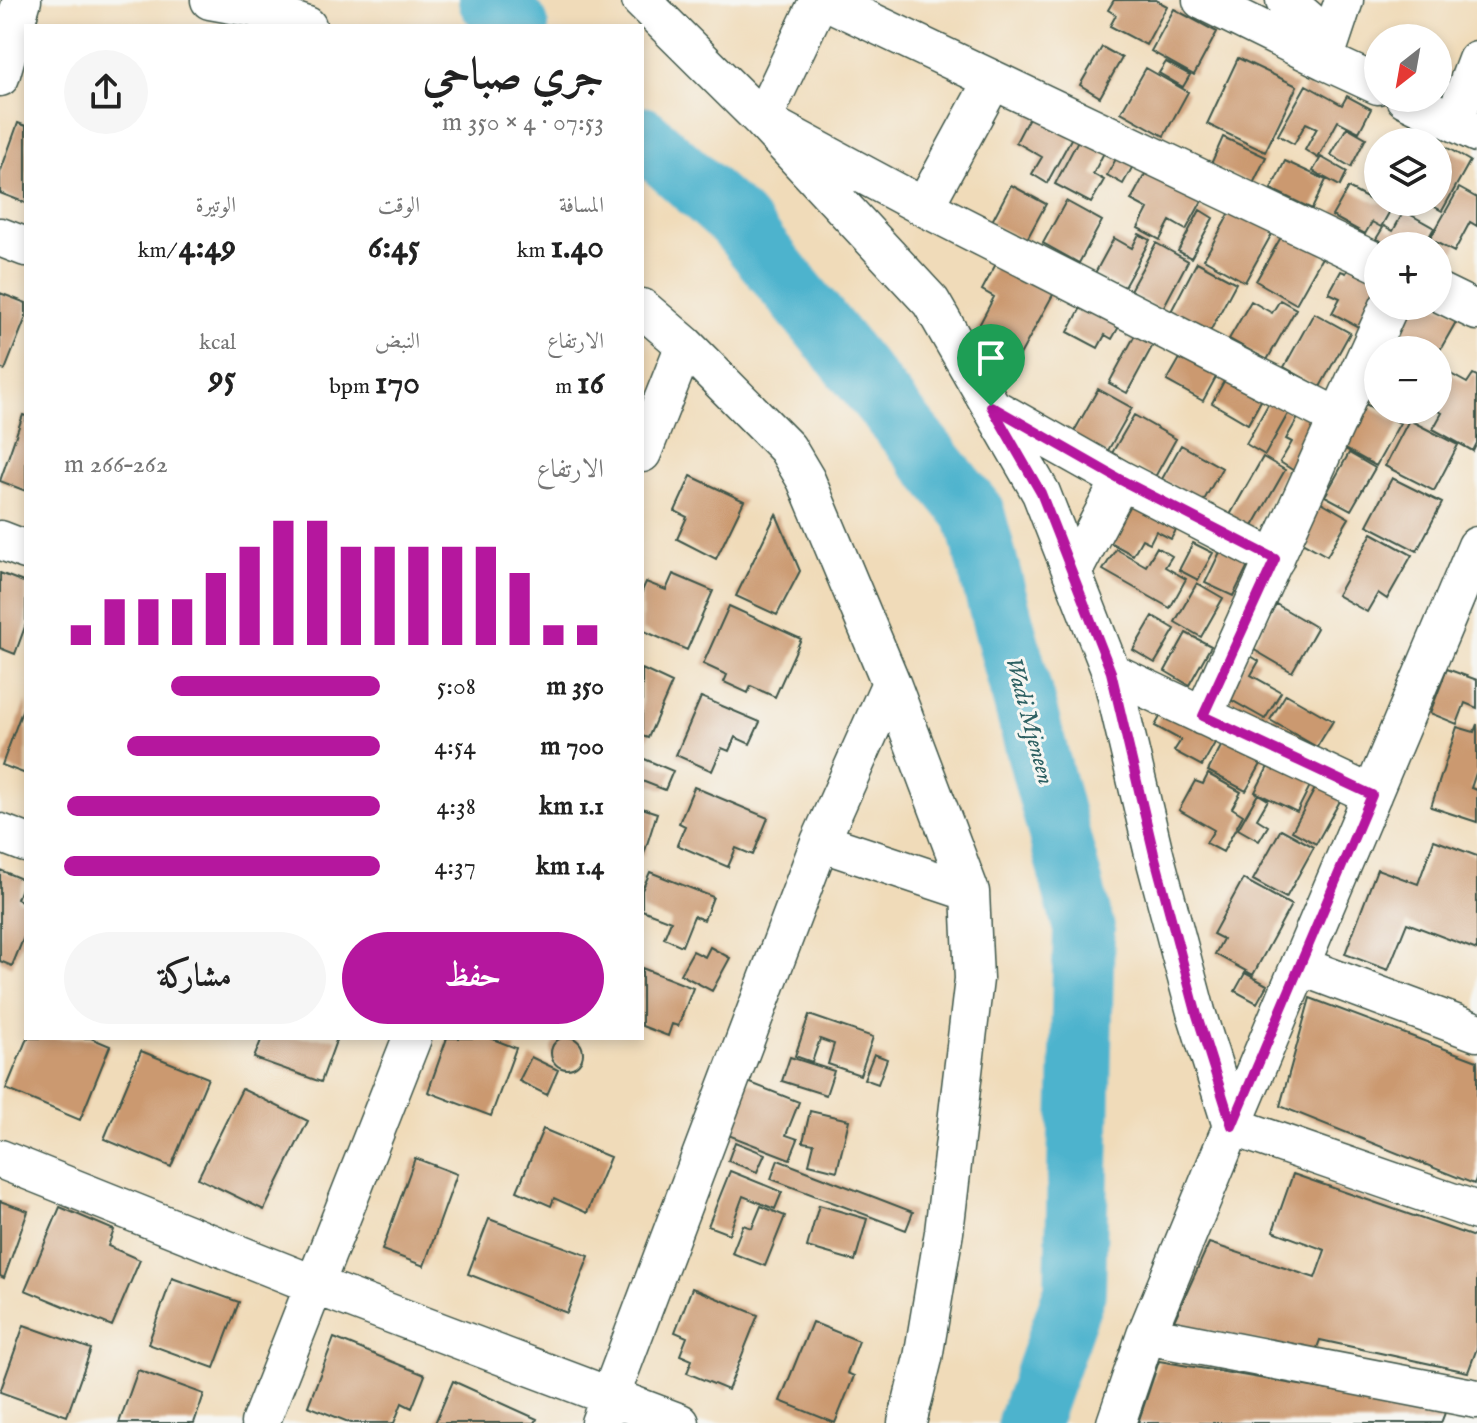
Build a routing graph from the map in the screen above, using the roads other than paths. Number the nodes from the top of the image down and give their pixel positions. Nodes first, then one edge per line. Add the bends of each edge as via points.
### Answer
1 (22, 0) edge
2 (210, 0) edge
3 (291, 0) edge
4 (641, 0) edge
5 (822, 0) edge
6 (1202, 0) edge
7 (1285, 0) edge
8 (1344, 0) edge
9 (301, 24) edge
10 (318, 24) edge
11 (1327, 49) junction
12 (1477, 60) edge
13 (1364, 75) edge
14 (0, 77) edge
15 (993, 80) junction
16 (1434, 112) edge
17 (762, 120) junction
18 (1465, 127) edge
19 (924, 207) junction
20 (0, 237) edge
21 (24, 246) edge
22 (1364, 256) edge
23 (1452, 299) edge
24 (644, 310) edge
25 (1477, 311) edge
26 (1383, 320) edge
27 (685, 345) junction
28 (991, 406) junction
29 (1339, 418) junction
30 (644, 448) edge
31 (1121, 480) junction
32 (0, 540) edge
33 (1477, 546) edge
34 (24, 549) edge
35 (1275, 559) junction
36 (1072, 573) junction
37 (1111, 672) junction
38 (891, 683) junction
39 (1203, 716) junction
40 (1372, 795) junction
41 (0, 833) edge
42 (24, 842) edge
43 (820, 842) junction
44 (970, 892) junction
45 (1300, 966) junction
46 (1477, 1032) edge
47 (411, 1040) edge
48 (1232, 1126) junction
49 (0, 1159) edge
50 (1477, 1211) edge
51 (315, 1285) junction
52 (1146, 1335) junction
53 (1465, 1406) edge
54 (605, 1410) edge
55 (260, 1423) edge
56 (680, 1423) edge
57 (907, 1423) edge
58 (1116, 1423) edge

1 - 14 street
2 - 9 street
3 - 10 street
4 - 17 street
5 - 15 street
5 - 17 street
6 - 11 street
7 - 11 street
8 - 11 street
11 - 13 street
12 - 18 street
15 - 19 street
15 - 22 street
16 - 18 street
17 - 19 street
17 - 28 street via 931,302
19 - 29 street
20 - 21 street
23 - 25 street
24 - 27 street
26 - 29 street
27 - 30 street
27 - 38 street via 787,448 806,480
28 - 31 street
28 - 36 street via 1041,493
29 - 35 street
31 - 35 street
31 - 36 street
32 - 34 street
33 - 40 street
35 - 39 street
36 - 37 street
37 - 39 street
37 - 48 street via 1192,998
38 - 43 street
38 - 44 street
39 - 40 street
40 - 45 street
41 - 42 street
43 - 44 street
43 - 54 street
44 - 57 street via 974,979 944,1232
45 - 46 street
45 - 48 street
47 - 51 street
48 - 50 street
48 - 52 street
49 - 51 street
51 - 54 street
51 - 55 street
52 - 53 street
52 - 58 street
54 - 56 street

